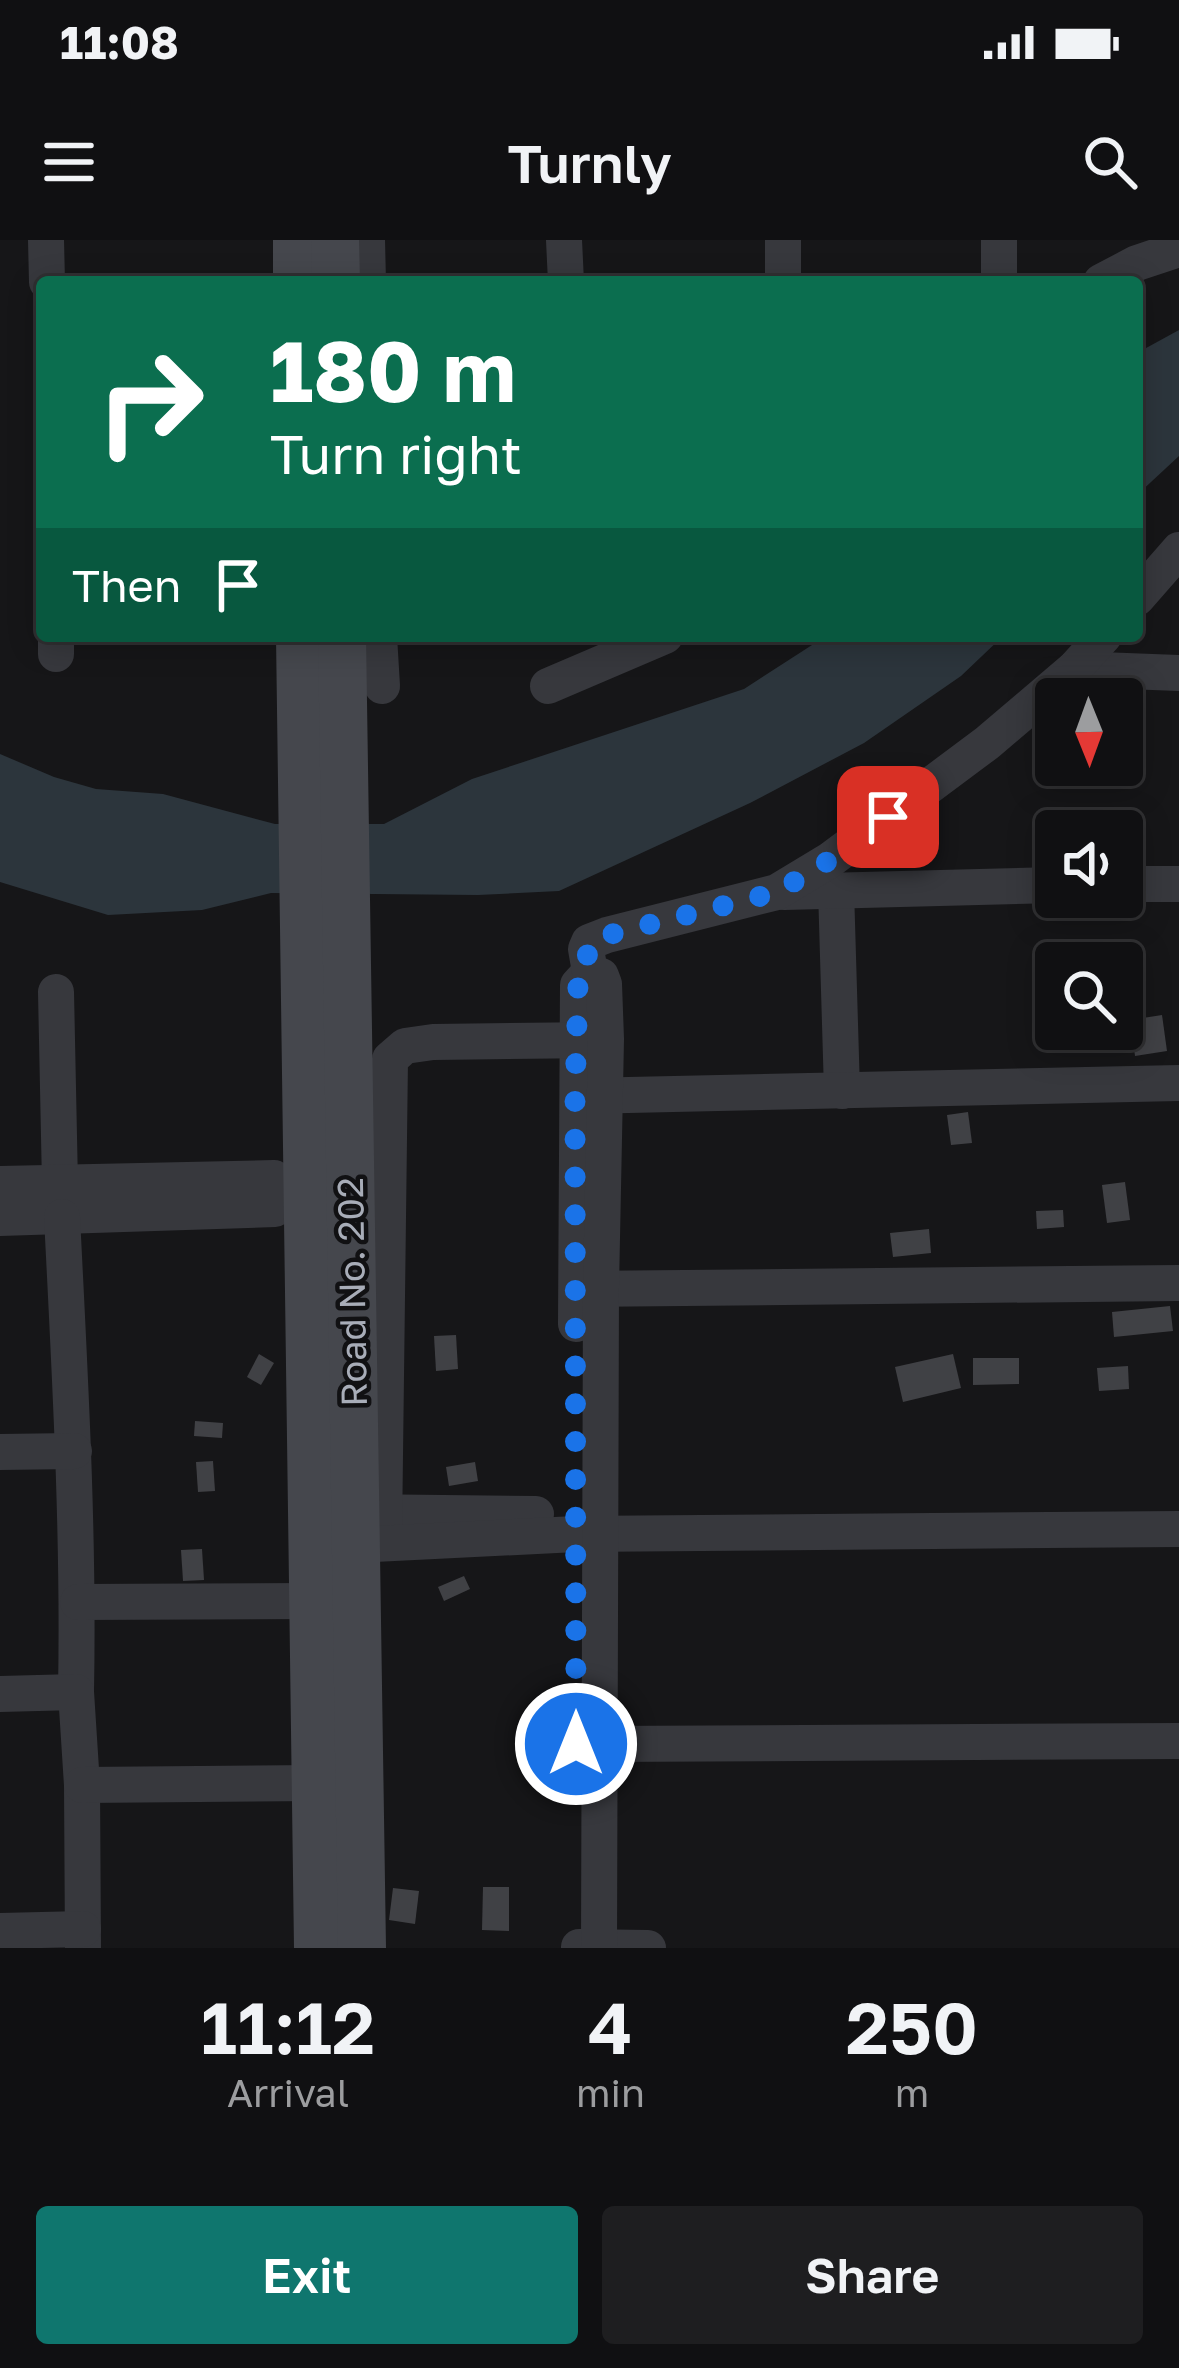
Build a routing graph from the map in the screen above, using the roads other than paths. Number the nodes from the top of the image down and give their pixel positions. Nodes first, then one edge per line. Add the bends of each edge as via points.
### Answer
1 (46, 240) edge
2 (297, 240) edge
3 (335, 240) edge
4 (367, 240) edge
5 (564, 240) edge
6 (783, 240) edge
7 (999, 240) edge
8 (1179, 249) edge
9 (47, 276) edge
10 (297, 276) edge
11 (336, 276) edge
12 (368, 276) edge
13 (566, 276) edge
14 (783, 276) edge
15 (999, 276) edge
16 (1112, 276) edge
17 (1179, 550) edge
18 (1143, 591) edge
19 (301, 642) edge
20 (341, 642) edge
21 (379, 642) edge
22 (651, 642) edge
23 (1099, 642) edge
24 (1075, 670) junction
25 (1179, 673) edge
26 (382, 686) dead end
27 (548, 686) dead end
28 (323, 761) junction
29 (1143, 884) edge
30 (1179, 884) edge
31 (1035, 886) edge
32 (836, 889) junction
33 (777, 892) junction
34 (326, 969) junction
35 (56, 992) dead end
36 (592, 1040) junction
37 (1179, 1082) edge
38 (842, 1091) junction
39 (590, 1096) junction
40 (0, 1184) edge
41 (61, 1200) junction
42 (0, 1218) edge
43 (1179, 1283) edge
44 (588, 1288) junction
45 (74, 1451) junction
46 (0, 1452) edge
47 (1179, 1509) edge
48 (589, 1524) junction
49 (369, 1528) junction
50 (1179, 1529) edge
51 (313, 1601) junction
52 (78, 1602) junction
53 (76, 1692) junction
54 (0, 1694) edge
55 (1179, 1741) edge
56 (601, 1744) junction
57 (316, 1783) junction
58 (82, 1784) junction
59 (0, 1930) edge
60 (83, 1938) edge
61 (574, 1947) edge
62 (318, 1948) edge
63 (362, 1948) edge
64 (599, 1948) edge
65 (648, 1948) edge

1 - 9 street
2 - 10 street
3 - 11 street
4 - 12 street
5 - 13 street
6 - 14 street
7 - 15 street
8 - 16 street
17 - 18 street
19 - 28 street, Road No. 202
20 - 28 street, Road No. 202
21 - 26 street
22 - 27 street
23 - 24 street
24 - 25 street
24 - 33 street via 830,860
28 - 34 street, Road No. 202
29 - 30 street
31 - 32 street
32 - 33 street
32 - 38 street
33 - 36 street via 589,943 590,972 604,984
34 - 49 street, Road No. 202
34 - 51 street, Road No. 202
35 - 41 street
36 - 39 street
36 - 49 street via 433,1042 405,1046 390,1059
37 - 38 street
38 - 39 street
39 - 44 street
40 - 41 street
41 - 41 street via 274,1178 282,1192 274,1210
41 - 42 street
41 - 45 street
43 - 44 street
44 - 48 street
45 - 46 street
45 - 52 street
47 - 48 street
48 - 49 street
48 - 50 street
48 - 56 street
48 - 61 street
49 - 63 street, Road No. 202
51 - 52 street
51 - 57 street, Road No. 202
52 - 53 street
53 - 54 street
53 - 58 street
55 - 56 street
56 - 64 street
57 - 58 street
57 - 62 street, Road No. 202
58 - 60 street
59 - 60 street
61 - 64 street
64 - 65 street

